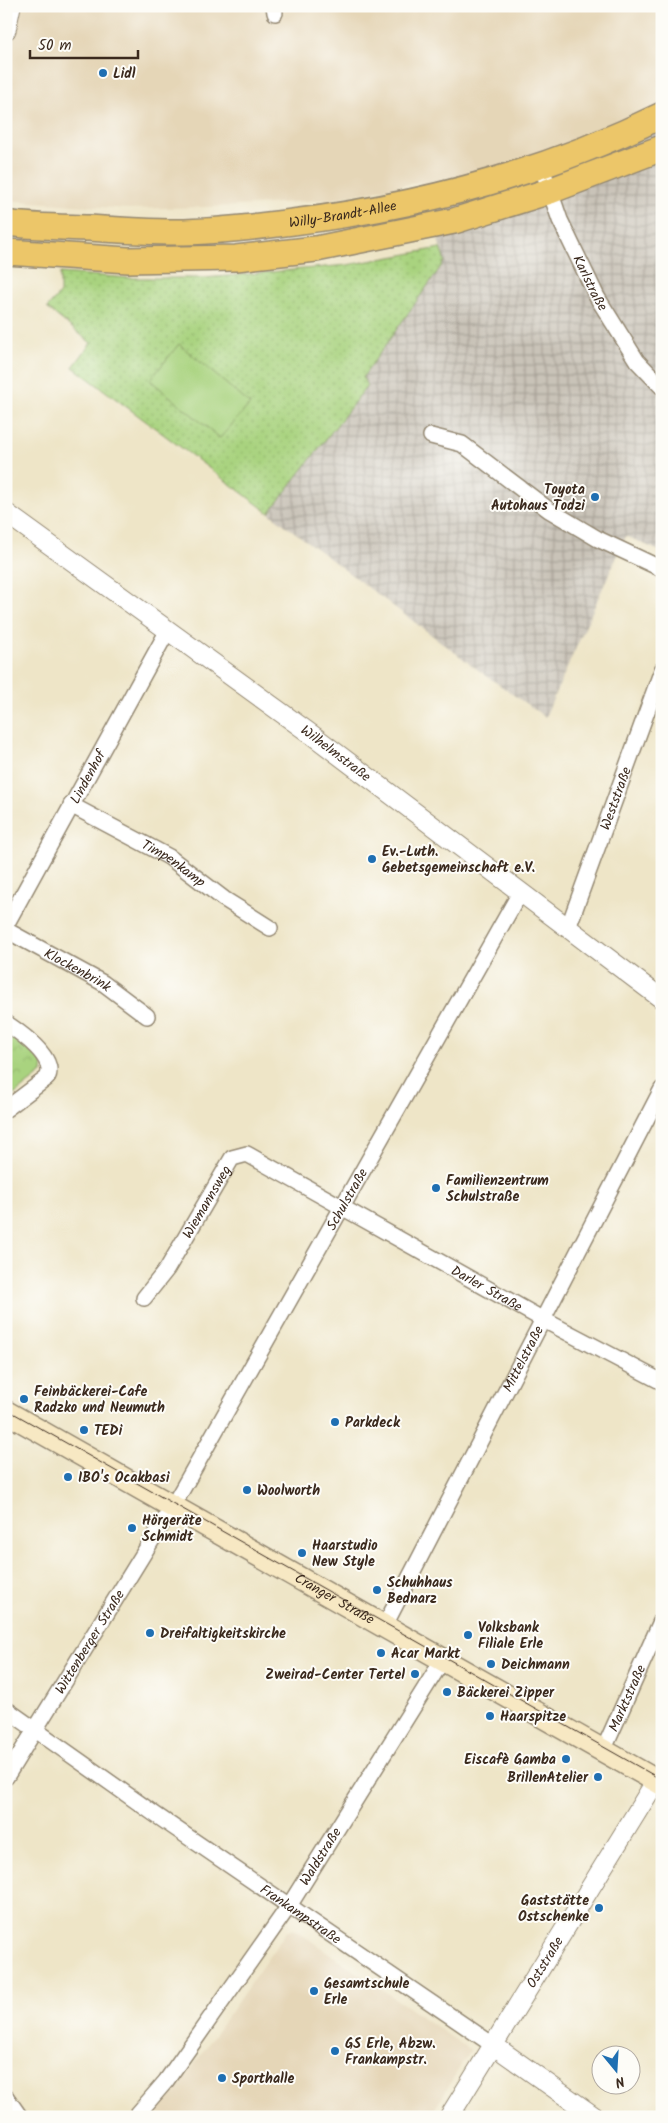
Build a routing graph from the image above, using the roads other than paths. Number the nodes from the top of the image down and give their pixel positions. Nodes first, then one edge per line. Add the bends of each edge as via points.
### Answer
1 (11, 6) edge
2 (6, 30) edge
3 (662, 115) edge
4 (662, 148) edge
5 (541, 165) junction
6 (550, 191) junction
7 (6, 223) edge
8 (6, 252) edge
9 (662, 387) edge
10 (431, 436) dead end
11 (6, 513) edge
12 (662, 569) edge
13 (168, 630) junction
14 (662, 670) edge
15 (71, 805) junction
16 (521, 891) junction
17 (6, 925) edge
18 (270, 928) dead end
19 (568, 928) junction
20 (6, 930) edge
21 (662, 999) edge
22 (147, 1016) dead end
23 (6, 1023) edge
24 (662, 1090) edge
25 (6, 1109) edge
26 (342, 1206) junction
27 (144, 1298) dead end
28 (542, 1319) junction
29 (662, 1382) edge
30 (6, 1412) edge
31 (172, 1507) junction
32 (662, 1619) edge
33 (384, 1627) junction
34 (442, 1661) junction
35 (6, 1710) edge
36 (36, 1730) junction
37 (603, 1751) junction
38 (6, 1777) edge
39 (659, 1782) edge
40 (289, 1906) junction
41 (494, 2045) junction
42 (6, 2097) edge
43 (20, 2117) edge
44 (135, 2117) edge
45 (449, 2117) edge
46 (595, 2117) edge

1 - 2 street
3 - 5 main road, Willy-Brandt-Allee
4 - 6 main road, Willy-Brandt-Allee
5 - 6 street, Karlstraße
5 - 7 main road, Willy-Brandt-Allee via 443,196 346,216 258,227 177,232
6 - 8 main road, Willy-Brandt-Allee via 454,221 394,234 316,249 245,257 128,260
6 - 9 street, Karlstraße via 567,236 597,297 637,360
10 - 12 street via 462,444 549,510
11 - 13 street, Wilhelmstraße
13 - 15 street, Lindenhof
13 - 16 street, Wilhelmstraße
14 - 19 street, Weststraße
15 - 17 street, Lindenhof
15 - 18 street, Timpenkamp via 169,857 224,899
16 - 19 street, Wilhelmstraße
16 - 26 street, Schulstraße
19 - 21 street, Wilhelmstraße
20 - 22 street, Klockenbrink via 103,983
23 - 25 street via 42,1053 50,1065 50,1072 47,1078
24 - 28 street, Mittelstraße
26 - 27 street, Wiemannsweg via 247,1154 232,1158 167,1269
26 - 28 street, Darler Straße
26 - 31 street, Schulstraße
28 - 29 street, Darler Straße
28 - 33 street, Mittelstraße
30 - 31 main road, Cranger Straße
31 - 33 main road, Cranger Straße
31 - 36 street, Wittenberger Straße
32 - 37 street, Marktstraße
33 - 34 main road, Cranger Straße
34 - 37 main road, Cranger Straße
34 - 40 street, Waldstraße
35 - 36 street, Frankampstraße
36 - 38 street, Wittenberger Straße
36 - 40 street, Frankampstraße
37 - 39 main road, Cranger Straße
39 - 41 street, Oststraße
40 - 41 street, Frankampstraße
40 - 44 street, Waldstraße via 166,2081
41 - 45 street, Oststraße
41 - 46 street, Frankampstraße
42 - 43 street

